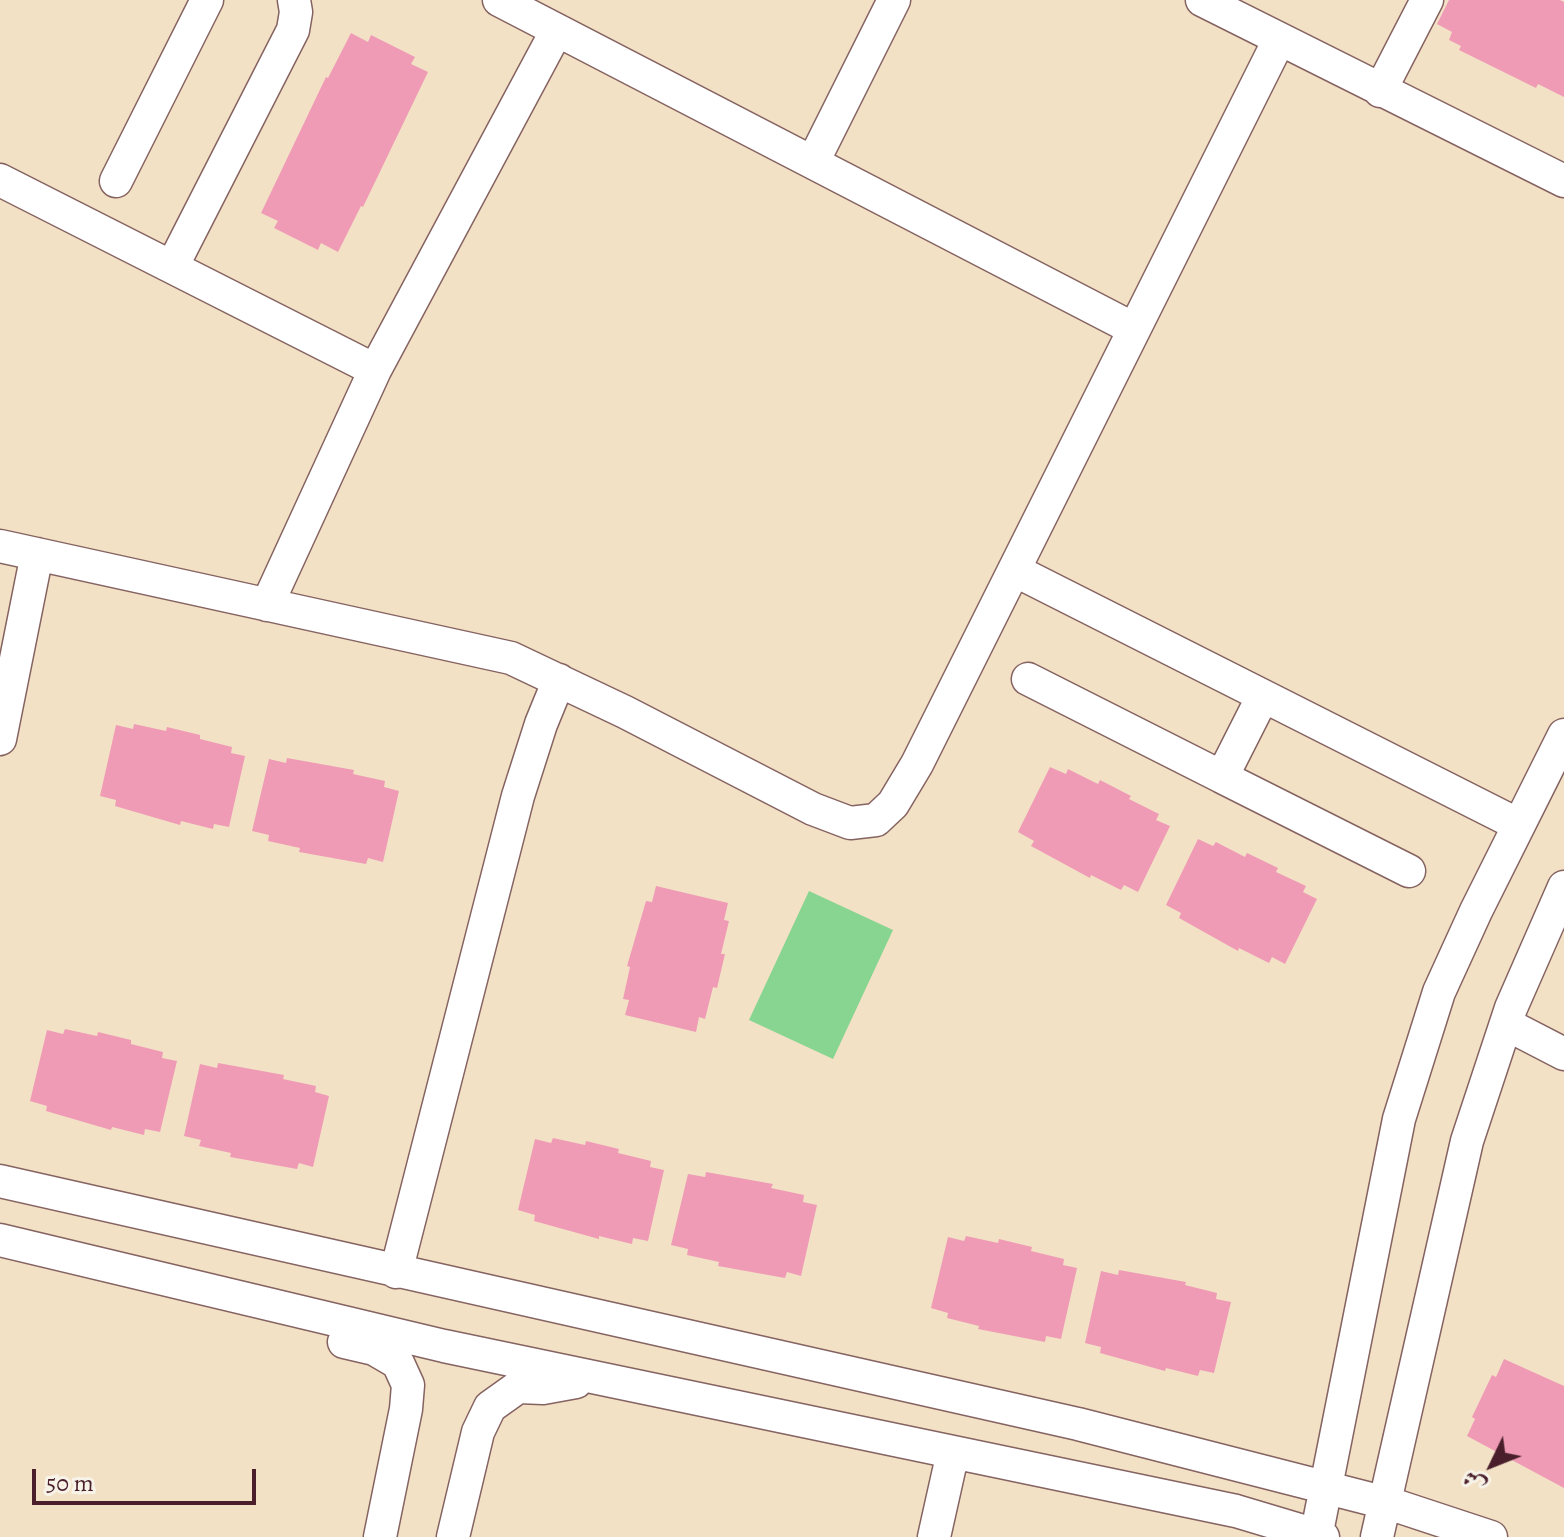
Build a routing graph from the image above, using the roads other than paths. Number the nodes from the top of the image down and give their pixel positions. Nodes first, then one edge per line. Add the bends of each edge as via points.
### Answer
1 (207, 0) edge
2 (294, 0) edge
3 (499, 0) edge
4 (894, 0) edge
5 (1202, 0) edge
6 (1427, 0) edge
7 (557, 30) junction
8 (1279, 40) junction
9 (1380, 91) junction
10 (813, 162) junction
11 (0, 180) edge
12 (116, 181) dead end
13 (1564, 181) edge
14 (172, 267) junction
15 (1134, 329) junction
16 (375, 370) junction
17 (0, 546) edge
18 (37, 554) junction
19 (1014, 570) junction
20 (267, 605) junction
21 (1028, 679) dead end
22 (559, 680) junction
23 (1263, 696) junction
24 (1564, 735) edge
25 (0, 739) edge
26 (1222, 777) junction
27 (1519, 825) junction
28 (1409, 871) dead end
29 (1564, 887) edge
30 (1506, 1024) junction
31 (1564, 1054) edge
32 (0, 1181) edge
33 (0, 1240) edge
34 (396, 1272) junction
35 (267, 1304) junction
36 (599, 1378) junction
37 (953, 1452) junction
38 (1325, 1487) junction
39 (1384, 1502) junction
40 (1318, 1536) edge
41 (380, 1537) edge
42 (453, 1537) edge
43 (934, 1537) edge
44 (1377, 1537) edge
45 (1491, 1537) edge

1 - 12 street
2 - 14 street via 293,30
3 - 7 street
4 - 10 street
5 - 8 street
6 - 9 street
7 - 10 street
7 - 16 street
8 - 9 street
8 - 15 street
9 - 13 street
10 - 15 street
11 - 14 street
14 - 16 street
15 - 19 street
16 - 20 street
17 - 18 street
18 - 20 street
18 - 25 street
19 - 22 street via 917,764 893,804 876,820 850,823 813,809
19 - 23 street
20 - 22 street via 511,658
21 - 26 street
22 - 34 street via 518,796
23 - 26 street
23 - 27 street
24 - 27 street
26 - 28 street
27 - 38 street via 1439,992 1399,1119
29 - 30 street
30 - 31 street
30 - 39 street via 1467,1141
32 - 34 street
33 - 35 street
34 - 38 street via 1078,1424
35 - 36 street
35 - 41 street via 310,1333 374,1349 398,1363 408,1385 406,1409
36 - 37 street
36 - 42 street via 518,1387 490,1407 478,1432
37 - 40 street via 1236,1511
37 - 43 street
38 - 39 street
38 - 40 street
39 - 44 street
39 - 45 street

